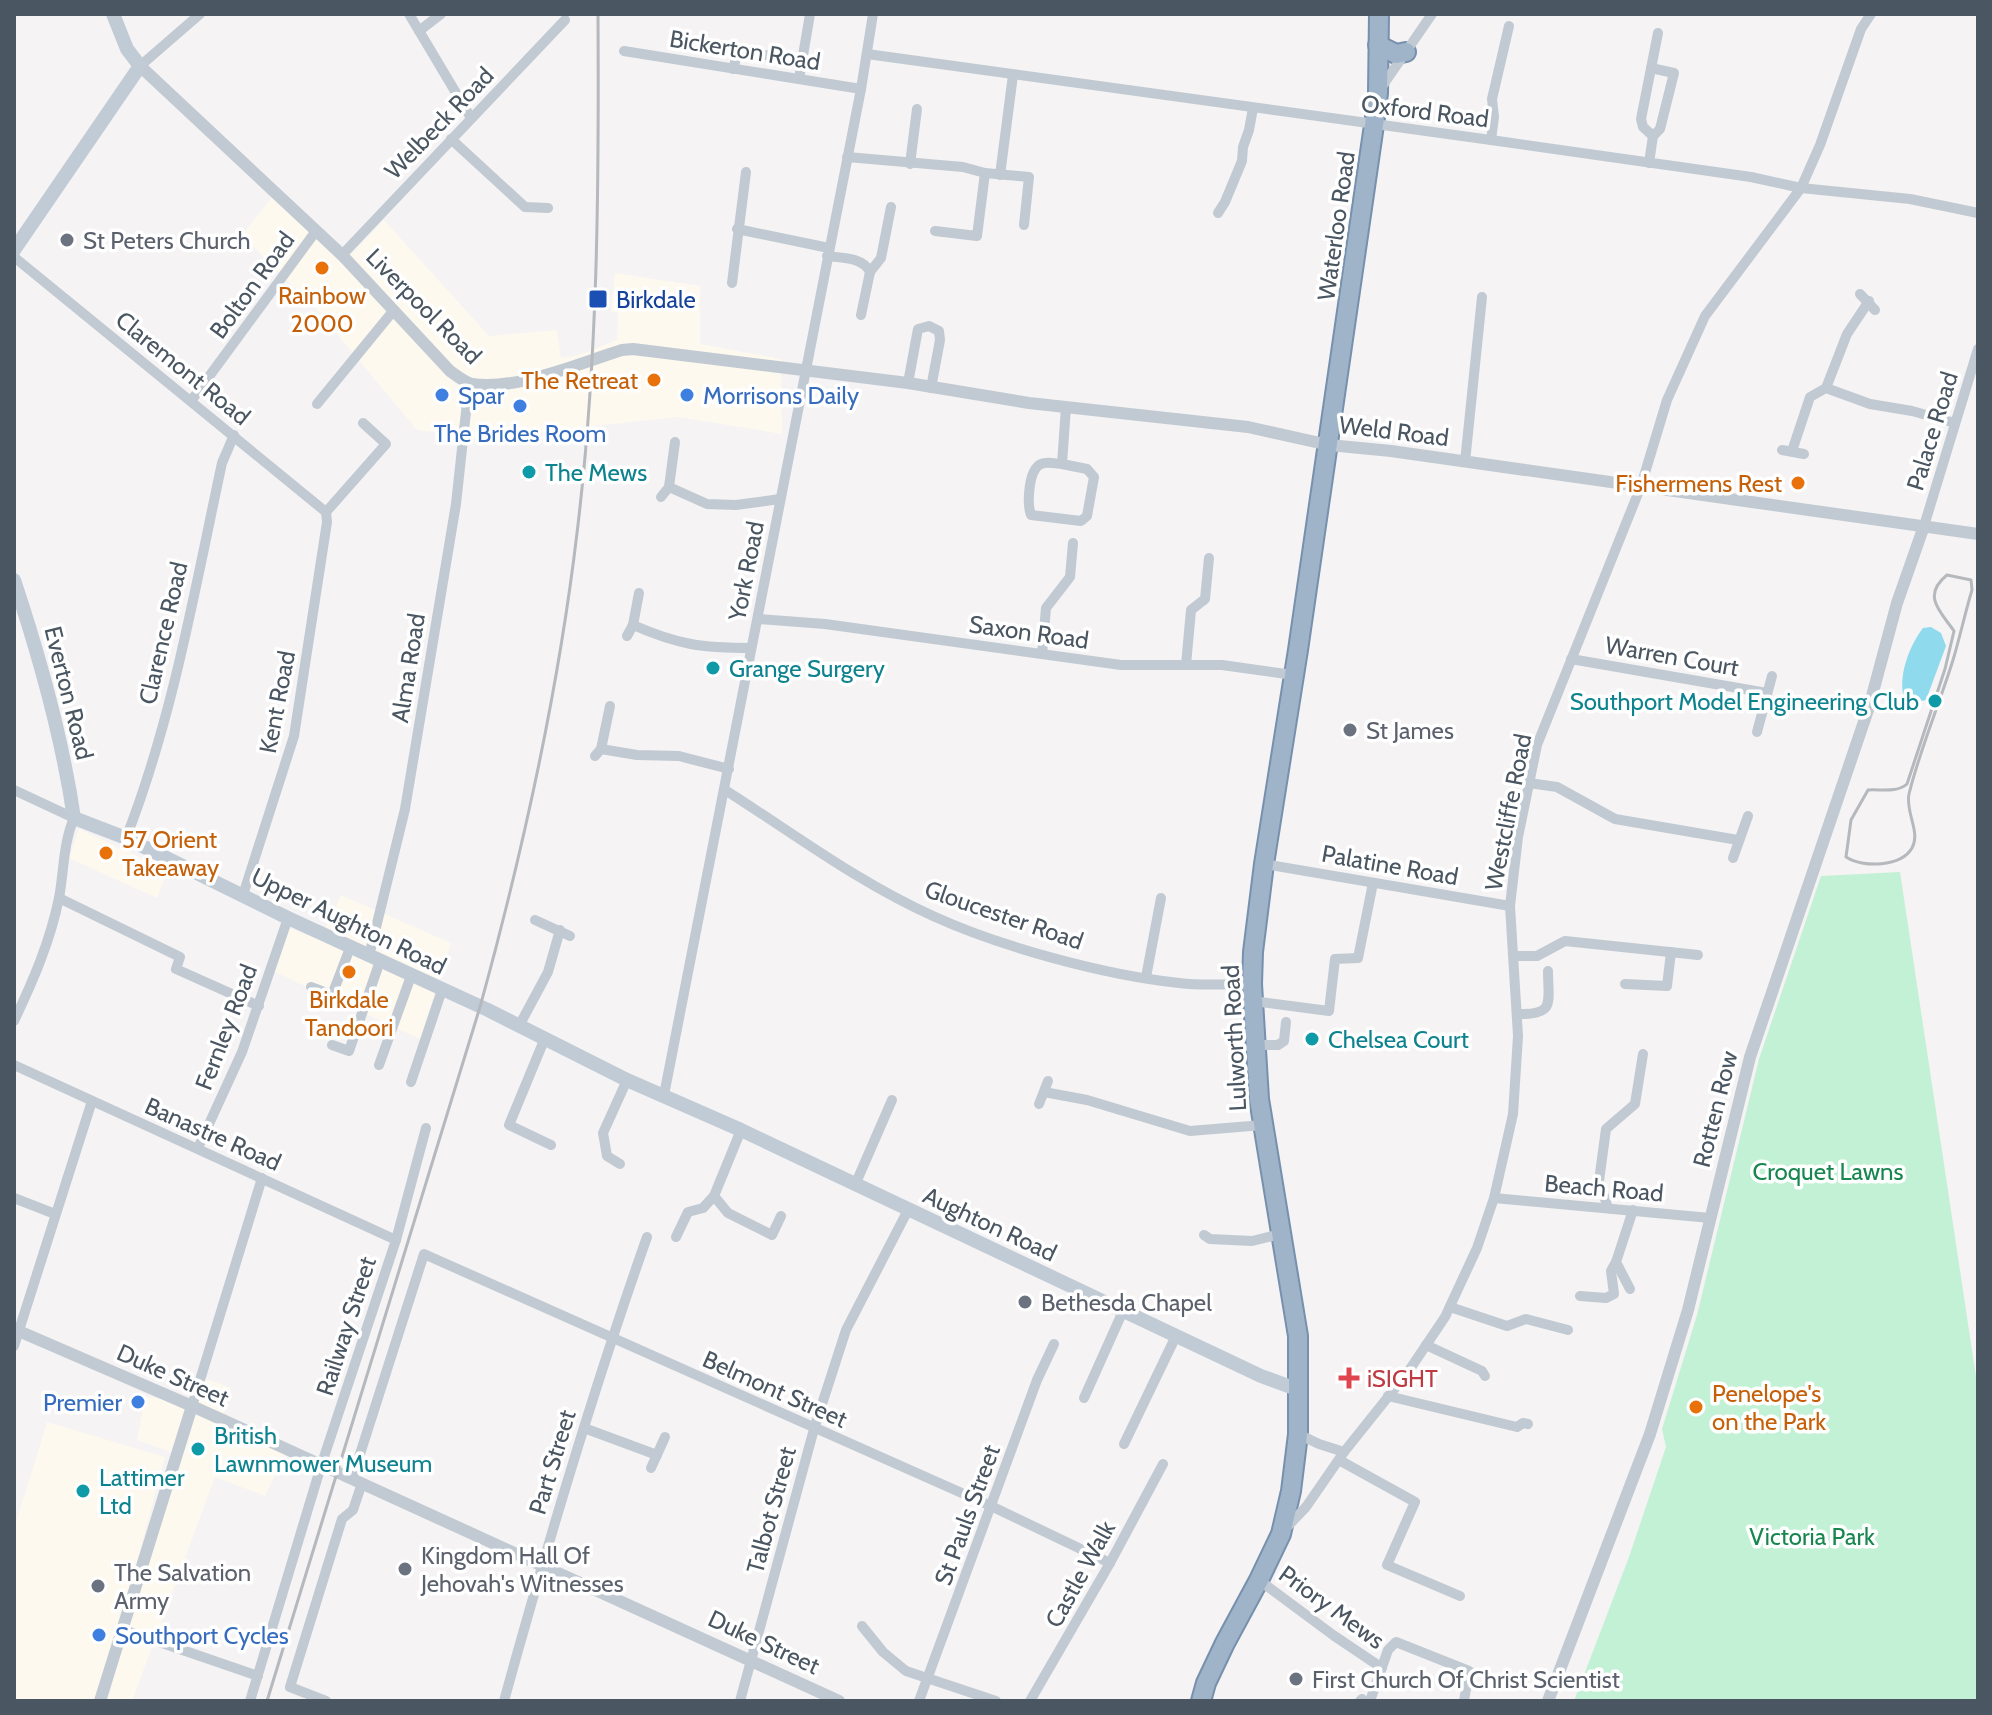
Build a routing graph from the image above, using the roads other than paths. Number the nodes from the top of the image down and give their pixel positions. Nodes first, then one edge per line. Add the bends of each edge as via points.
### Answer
1 (113, 14) edge
2 (200, 14) edge
3 (409, 14) edge
4 (441, 14) edge
5 (810, 14) edge
6 (873, 14) edge
7 (1379, 14) edge
8 (1432, 14) edge
9 (1871, 14) edge
10 (565, 20) dead end
11 (1509, 26) dead end
12 (419, 31) junction
13 (1658, 33) dead end
14 (1378, 45) junction
15 (624, 51) dead end
16 (1406, 52) junction
17 (867, 54) junction
18 (803, 60) junction
19 (140, 66) junction
20 (1651, 68) junction
21 (733, 69) junction
22 (1013, 75) junction
23 (799, 79) junction
24 (861, 89) junction
25 (1378, 93) junction
26 (1253, 108) junction
27 (917, 109) dead end
28 (471, 118) junction
29 (1374, 125) junction
30 (1653, 136) junction
31 (451, 139) junction
32 (1491, 140) junction
33 (847, 157) junction
34 (1649, 163) junction
35 (910, 164) junction
36 (746, 172) dead end
37 (985, 173) junction
38 (1000, 175) junction
39 (1801, 188) junction
40 (891, 207) dead end
41 (548, 208) dead end
42 (1218, 213) dead end
43 (1978, 213) edge
44 (1024, 225) dead end
45 (737, 229) junction
46 (316, 231) junction
47 (935, 231) dead end
48 (14, 250) edge
49 (828, 252) junction
50 (342, 255) junction
51 (14, 257) edge
52 (870, 272) junction
53 (732, 283) dead end
54 (1482, 297) dead end
55 (1868, 302) dead end
56 (394, 310) junction
57 (861, 315) dead end
58 (1978, 349) edge
59 (806, 370) junction
60 (908, 383) junction
61 (469, 384) junction
62 (1973, 384) edge
63 (931, 388) junction
64 (1826, 388) junction
65 (191, 401) junction
66 (317, 404) dead end
67 (1066, 407) junction
68 (363, 423) dead end
69 (1955, 423) junction
70 (234, 435) junction
71 (675, 442) dead end
72 (1329, 445) junction
73 (1804, 454) dead end
74 (1465, 462) junction
75 (1062, 464) junction
76 (1641, 486) junction
77 (669, 487) junction
78 (661, 497) dead end
79 (780, 499) junction
80 (326, 512) junction
81 (1924, 526) junction
82 (1978, 534) edge
83 (1073, 543) dead end
84 (1209, 558) dead end
85 (14, 580) edge
86 (639, 593) dead end
87 (759, 619) junction
88 (751, 648) junction
89 (1042, 654) junction
90 (1571, 659) junction
91 (1186, 665) junction
92 (1293, 675) junction
93 (1772, 676) dead end
94 (1767, 693) junction
95 (610, 706) dead end
96 (1757, 732) dead end
97 (729, 769) junction
98 (1529, 783) junction
99 (14, 790) edge
100 (725, 790) junction
101 (1748, 816) dead end
102 (74, 818) junction
103 (126, 838) junction
104 (1738, 840) junction
105 (1733, 858) dead end
106 (1264, 864) junction
107 (1373, 883) junction
108 (243, 895) junction
109 (59, 898) junction
110 (1161, 898) dead end
111 (1510, 906) junction
112 (288, 918) junction
113 (535, 920) dead end
114 (560, 930) junction
115 (570, 936) dead end
116 (350, 948) junction
117 (1671, 952) junction
118 (1698, 955) dead end
119 (1515, 956) junction
120 (374, 958) junction
121 (1548, 971) dead end
122 (411, 976) junction
123 (1146, 977) junction
124 (1625, 984) dead end
125 (311, 987) dead end
126 (442, 990) junction
127 (1252, 992) junction
128 (259, 1006) junction
129 (1517, 1014) junction
130 (14, 1021) edge
131 (1286, 1022) dead end
132 (519, 1026) junction
133 (545, 1038) junction
134 (332, 1045) dead end
135 (1256, 1045) junction
136 (1643, 1054) dead end
137 (14, 1065) edge
138 (379, 1065) dead end
139 (627, 1080) junction
140 (411, 1082) dead end
141 (664, 1095) junction
142 (892, 1100) dead end
143 (92, 1101) junction
144 (1039, 1104) dead end
145 (1263, 1125) junction
146 (426, 1128) dead end
147 (741, 1130) junction
148 (551, 1145) dead end
149 (198, 1148) junction
150 (620, 1164) dead end
151 (262, 1178) junction
152 (855, 1185) junction
153 (714, 1196) junction
154 (14, 1198) edge
155 (1494, 1198) junction
156 (1608, 1208) junction
157 (908, 1210) junction
158 (1633, 1210) junction
159 (55, 1214) junction
160 (781, 1216) dead end
161 (1710, 1218) junction
162 (1281, 1234) junction
163 (1204, 1235) dead end
164 (647, 1237) dead end
165 (676, 1237) dead end
166 (396, 1240) junction
167 (1616, 1262) junction
168 (1630, 1289) dead end
169 (1580, 1296) dead end
170 (1450, 1307) junction
171 (1123, 1311) junction
172 (17, 1330) edge
173 (1568, 1330) dead end
174 (1176, 1336) junction
175 (612, 1338) junction
176 (1054, 1344) dead end
177 (1426, 1345) junction
178 (14, 1346) edge
179 (1485, 1376) dead end
180 (1299, 1390) junction
181 (1388, 1396) junction
182 (1084, 1398) dead end
183 (192, 1406) junction
184 (1528, 1424) dead end
185 (584, 1428) junction
186 (814, 1429) junction
187 (1298, 1434) junction
188 (665, 1437) dead end
189 (1124, 1444) dead end
190 (657, 1455) junction
191 (1342, 1456) junction
192 (1163, 1464) dead end
193 (321, 1466) junction
194 (651, 1468) dead end
195 (357, 1481) junction
196 (991, 1506) junction
197 (1281, 1534) junction
198 (1110, 1563) junction
199 (542, 1565) junction
200 (1259, 1580) junction
201 (1460, 1596) dead end
202 (862, 1626) dead end
203 (124, 1630) junction
204 (751, 1660) junction
205 (1382, 1668) junction
206 (258, 1676) junction
207 (928, 1677) junction
208 (1364, 1700) edge
209 (100, 1701) edge
210 (250, 1701) edge
211 (326, 1701) edge
212 (504, 1701) edge
213 (740, 1701) edge
214 (839, 1701) edge
215 (919, 1701) edge
216 (996, 1701) edge
217 (1030, 1701) edge
218 (1201, 1701) edge
219 (1464, 1701) edge
220 (1548, 1701) edge

1 - 19 main road, Liverpool Road
2 - 19 street
3 - 12 street
4 - 12 street
5 - 18 street
6 - 17 street, York Road
7 - 14 highway, Waterloo Road
8 - 16 street
9 - 39 street, Westcliffe Road
10 - 28 street, Welbeck Road
11 - 32 street via 1492,99
12 - 28 street
13 - 20 street
14 - 16 highway via 1396,54
14 - 25 highway, Waterloo Road
15 - 21 street, Bickerton Road
16 - 25 street
17 - 22 street, Oxford Road
17 - 24 street, York Road
18 - 21 street via 741,52
18 - 23 street
19 - 46 street, Liverpool Road
19 - 48 main road
20 - 30 street via 1641,119
20 - 30 street via 1674,73 1660,129
21 - 23 street, Bickerton Road
22 - 26 street, Oxford Road
22 - 38 street
23 - 24 street, Bickerton Road
24 - 33 street, York Road
25 - 29 highway, Waterloo Road
26 - 29 street, Oxford Road
26 - 42 street via 1242,161
27 - 35 street
28 - 31 street, Welbeck Road
29 - 32 street, Oxford Road
29 - 72 highway, Waterloo Road
30 - 34 street
31 - 41 street via 525,207
31 - 50 street, Welbeck Road
32 - 34 street, Oxford Road
33 - 35 street
33 - 49 street, York Road
34 - 39 street, Oxford Road
35 - 37 street
36 - 45 street
37 - 38 street
37 - 47 street via 977,236
38 - 44 street via 1029,177
39 - 43 street, Oxford Road via 1910,199
39 - 76 street, Westcliffe Road via 1705,316 1667,400
40 - 52 street via 881,258
45 - 49 street
45 - 53 street
46 - 50 street, Liverpool Road
46 - 65 street, Bolton Road
49 - 52 street via 861,261
49 - 59 street, York Road
50 - 56 street, Liverpool Road
51 - 65 street, Claremont Road
52 - 57 street
54 - 74 street
55 - 64 street via 1847,334
56 - 61 street, Liverpool Road via 450,371
56 - 66 street
58 - 62 street, Palace Road
59 - 60 street, Weld Road
59 - 61 street, Liverpool Road via 633,349 531,378
59 - 79 street, York Road
60 - 63 street, Weld Road
60 - 63 street via 918,329 929,326 939,331 940,340
61 - 120 street, Alma Road via 456,504 405,809
62 - 69 street, Palace Road
63 - 67 street, Weld Road
64 - 69 street
64 - 73 street via 1810,397 1787,450
65 - 70 street, Claremont Road
67 - 72 street, Weld Road via 1248,427
67 - 75 street
68 - 80 street via 386,444
69 - 81 street, Palace Road
70 - 80 street, Claremont Road
70 - 103 street, Clarence Road via 222,463 175,677
71 - 77 street
72 - 74 street, Weld Road
72 - 92 highway, Lulworth Road
74 - 76 street, Weld Road
75 - 75 street via 1087,469 1094,477 1087,516 1081,521 1029,511 1038,465
76 - 81 street, Weld Road
76 - 90 street, Westcliffe Road
77 - 78 street
77 - 79 street via 707,504
79 - 87 street, York Road
80 - 108 street, Kent Road via 294,736
81 - 82 street, Weld Road
81 - 161 street, Rotten Row via 1869,707 1750,1057
83 - 89 street via 1070,577 1046,608
84 - 91 street via 1205,599 1191,610
85 - 102 main road, Everton Road via 48,692
86 - 88 street via 630,631 711,648
87 - 88 street, York Road
87 - 89 street, Saxon Road
88 - 97 street, York Road
89 - 91 street, Saxon Road via 1121,665
90 - 94 street, Warren Court
90 - 98 street, Westcliffe Road via 1537,745
91 - 92 street, Saxon Road
92 - 106 highway, Lulworth Road
93 - 94 street
94 - 96 street
95 - 97 street via 598,752 679,756
97 - 100 street, York Road
98 - 104 street via 1557,787 1615,819
98 - 111 street, Westcliffe Road
99 - 102 street, Upper Aughton Road
100 - 123 street, Gloucester Road via 839,865 934,916 1077,963
100 - 141 street, York Road
101 - 104 street
102 - 103 main road, Upper Aughton Road
102 - 109 street
103 - 108 main road, Upper Aughton Road
104 - 105 street
106 - 107 street, Palatine Road
106 - 127 highway, Lulworth Road
107 - 111 street, Palatine Road
107 - 127 street, Gloucester Road via 1358,958 1335,959 1329,1011
108 - 112 main road, Upper Aughton Road
109 - 128 street via 180,957 176,969
109 - 130 street via 42,959
110 - 123 street
111 - 119 street, Westcliffe Road
112 - 116 main road, Upper Aughton Road
112 - 128 street, Fernley Road
113 - 114 street
114 - 115 street
114 - 132 street via 548,972
116 - 120 main road, Upper Aughton Road
116 - 125 street via 332,995
117 - 118 street
117 - 119 street via 1565,941 1537,956
117 - 124 street via 1667,986
119 - 129 street, Westcliffe Road
120 - 122 main road, Upper Aughton Road
120 - 134 street, Alma Road via 349,1051
121 - 129 street via 1548,1004 1543,1011
122 - 126 main road, Upper Aughton Road
122 - 138 street
123 - 127 street, Gloucester Road
126 - 132 main road, Upper Aughton Road
126 - 140 street
127 - 135 highway, Lulworth Road
128 - 149 street, Fernley Road
129 - 155 street, Westcliffe Road via 1513,1114
131 - 135 street via 1284,1041
132 - 133 main road, Upper Aughton Road
133 - 139 main road, Upper Aughton Road
133 - 148 street via 509,1125
135 - 145 highway, Lulworth Road
136 - 156 street via 1635,1104 1606,1129 1599,1181
137 - 143 street, Banastre Road
139 - 141 main road, Upper Aughton Road
139 - 150 street via 603,1133 607,1156
141 - 147 main road, Aughton Road
142 - 152 street
143 - 149 street, Banastre Road
143 - 159 street
144 - 145 street via 1046,1086 1190,1131
145 - 162 highway, Lulworth Road
146 - 166 street, Railway Street
147 - 152 main road, Aughton Road
147 - 153 street
149 - 151 street, Banastre Road
151 - 166 street, Banastre Road
151 - 183 street
152 - 157 main road, Aughton Road
153 - 160 street via 728,1213 772,1235
153 - 165 street via 703,1208 688,1212
154 - 159 street
155 - 156 street, Beach Road
155 - 170 street, Westcliffe Road
156 - 158 street, Beach Road
157 - 171 main road, Aughton Road
157 - 186 street, Talbot Street via 846,1330
158 - 161 street, Beach Road
158 - 167 street
159 - 172 street
161 - 220 street, Rotten Row via 1650,1434
162 - 163 street via 1252,1241
162 - 180 highway, Lulworth Road via 1298,1336
164 - 175 street, Part Street
166 - 193 street, Railway Street
167 - 168 street
167 - 169 street via 1611,1271 1614,1294
170 - 173 street via 1507,1326 1526,1319
170 - 177 street, Westcliffe Road
171 - 174 main road, Aughton Road
171 - 182 street
172 - 178 street
172 - 183 street, Duke Street
174 - 180 main road, Aughton Road
174 - 189 street
175 - 185 street, Part Street
175 - 186 street, Belmont Street
175 - 195 street, Belmont Street via 424,1254
176 - 196 street, St Pauls Street
177 - 179 street
177 - 181 street, Westcliffe Road
180 - 187 highway, Lulworth Road
181 - 184 street via 1517,1427
181 - 191 street, Westcliffe Road
183 - 193 street, Duke Street
183 - 203 street
185 - 190 street
185 - 199 street, Part Street
186 - 196 street, Belmont Street
186 - 204 street, Talbot Street
187 - 191 street
187 - 197 highway, Lulworth Road
188 - 190 street
190 - 194 street
191 - 197 street, Westcliffe Road
191 - 201 street via 1415,1502 1387,1565
192 - 198 street, Castle Walk
193 - 195 street, Duke Street
193 - 206 street, Railway Street
195 - 199 street, Duke Street
195 - 211 street via 353,1510 342,1519 290,1687
196 - 198 street, Belmont Street
196 - 207 street, St Pauls Street
197 - 200 highway, Lulworth Road
198 - 217 street, Castle Walk
199 - 204 street, Duke Street
199 - 212 street, Part Street
200 - 205 street, Priory Mews
200 - 218 highway, Lulworth Road
202 - 207 street via 906,1671
203 - 206 street
203 - 209 street
204 - 213 street, Talbot Street
204 - 214 street, Duke Street
205 - 208 street
205 - 219 street via 1396,1642 1469,1671
206 - 210 street, Railway Street
207 - 215 street, St Pauls Street
207 - 216 street

